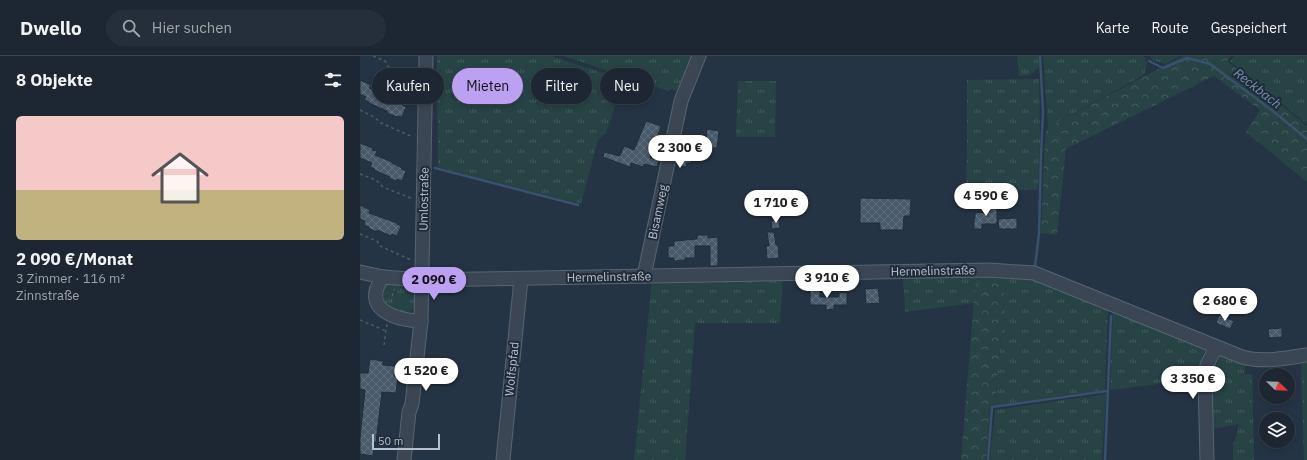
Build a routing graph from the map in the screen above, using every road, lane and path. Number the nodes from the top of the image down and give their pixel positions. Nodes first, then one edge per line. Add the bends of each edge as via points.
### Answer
1 (373, 56) edge
2 (426, 56) edge
3 (699, 56) edge
4 (390, 68) edge
5 (426, 68) edge
6 (426, 104) edge
7 (360, 110) edge
8 (425, 142) junction
9 (360, 174) edge
10 (424, 204) junction
11 (360, 234) edge
12 (423, 265) junction
13 (360, 272) edge
14 (644, 276) junction
15 (383, 277) junction
16 (521, 279) junction
17 (422, 280) junction
18 (360, 320) edge
19 (421, 321) junction
20 (386, 331) dead end
21 (1216, 347) junction
22 (1307, 355) edge
23 (404, 460) edge
24 (503, 460) edge
25 (1207, 460) edge

1 - 4 path via 384,61
2 - 5 street, Umlostraße
3 - 14 street, Bisamweg via 682,101
6 - 8 street, Umlostraße
7 - 8 path via 381,123
8 - 10 street, Umlostraße
9 - 10 path via 376,180 383,187
10 - 12 street, Umlostraße
11 - 12 path
12 - 17 street, Umlostraße
13 - 15 street
14 - 16 street, Hermelinstraße
14 - 21 street, Hermelinstraße via 989,270 1034,273
15 - 17 street
15 - 19 street via 373,291 372,299 375,306 386,314
16 - 17 street, Hermelinstraße
16 - 24 street, Wolfspfad
17 - 19 street, Umlostraße
18 - 20 path
19 - 23 street, Umlostraße
21 - 22 street, Hermelinstraße via 1255,360
21 - 25 street via 1207,365 1205,379

